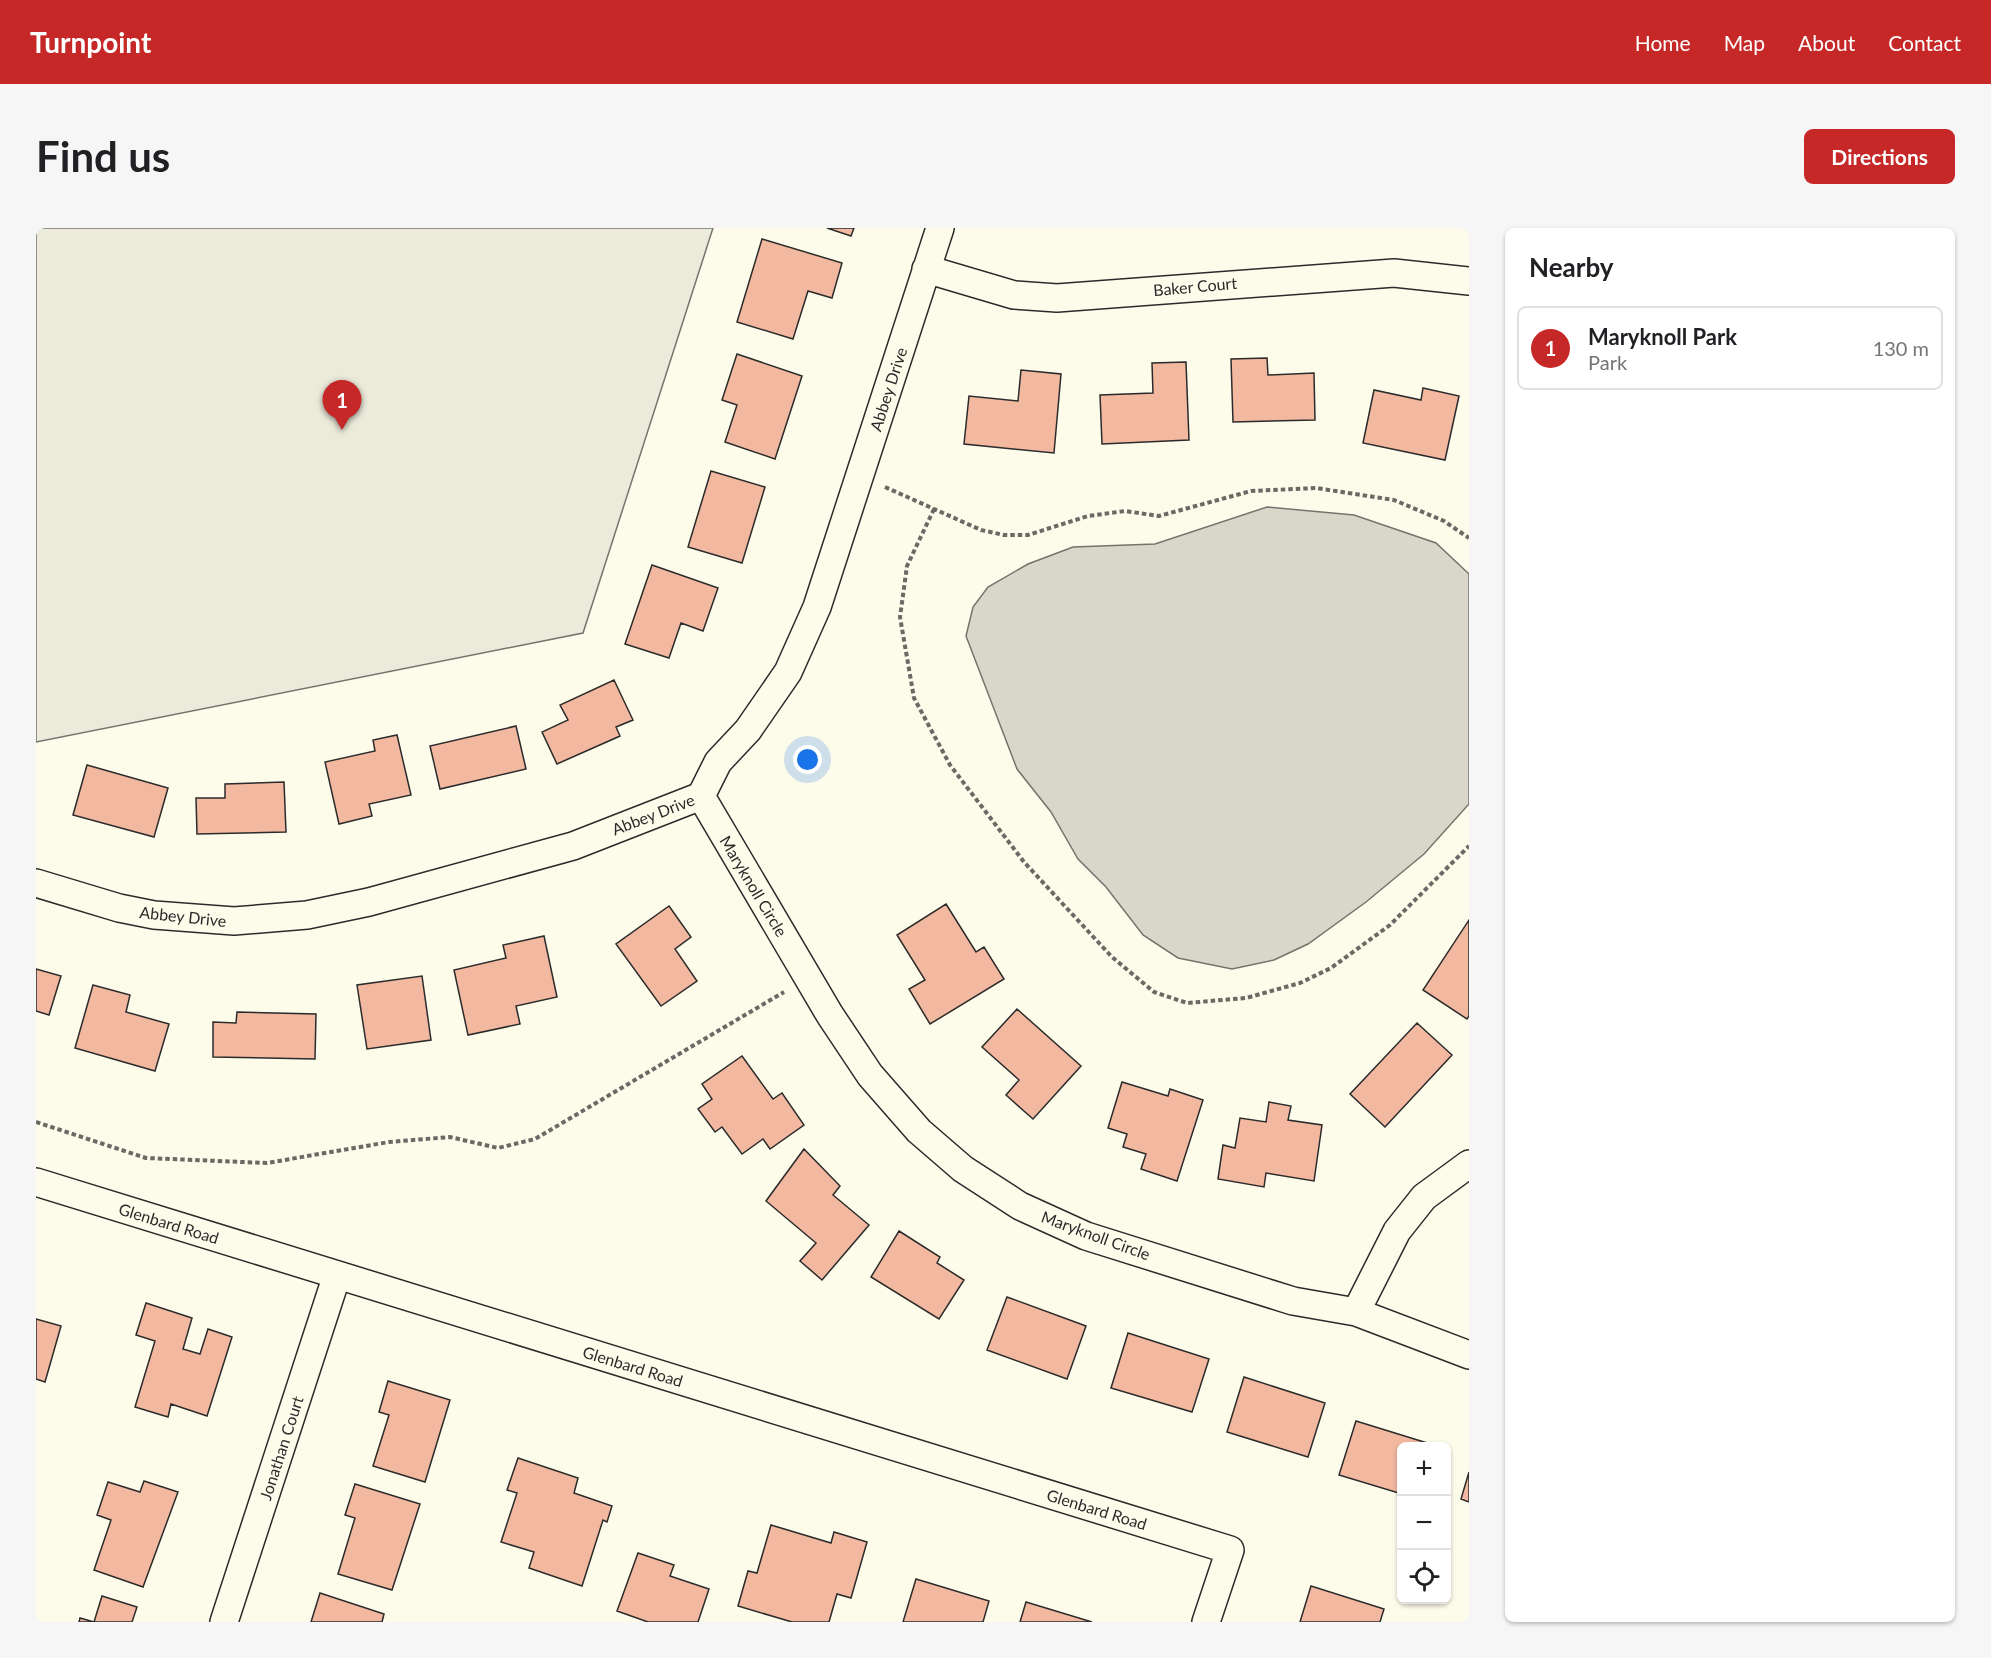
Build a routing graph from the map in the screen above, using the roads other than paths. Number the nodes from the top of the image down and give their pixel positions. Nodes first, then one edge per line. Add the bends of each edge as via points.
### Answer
1 (940, 228) edge
2 (926, 269) junction
3 (1469, 281) edge
4 (701, 796) junction
5 (36, 883) edge
6 (1469, 1164) edge
7 (36, 1182) edge
8 (337, 1275) junction
9 (1356, 1312) junction
10 (1469, 1354) edge
11 (224, 1622) edge
12 (1206, 1622) edge

1 - 2 street, Abbey Drive
2 - 3 street, Baker Court via 1014,295 1057,298 1394,273
2 - 4 street, Abbey Drive via 801,647 770,702 718,762
4 - 5 street, Abbey Drive via 573,846 307,915 234,921 154,915
4 - 9 street, Maryknoll Circle via 870,1075 919,1131 963,1169 1020,1206 1086,1236 1293,1300
6 - 9 street via 1424,1197 1396,1231
7 - 8 street, Glenbard Road
8 - 11 street, Jonathan Court
8 - 12 street, Glenbard Road via 1230,1550
9 - 10 street, Maryknoll Circle

